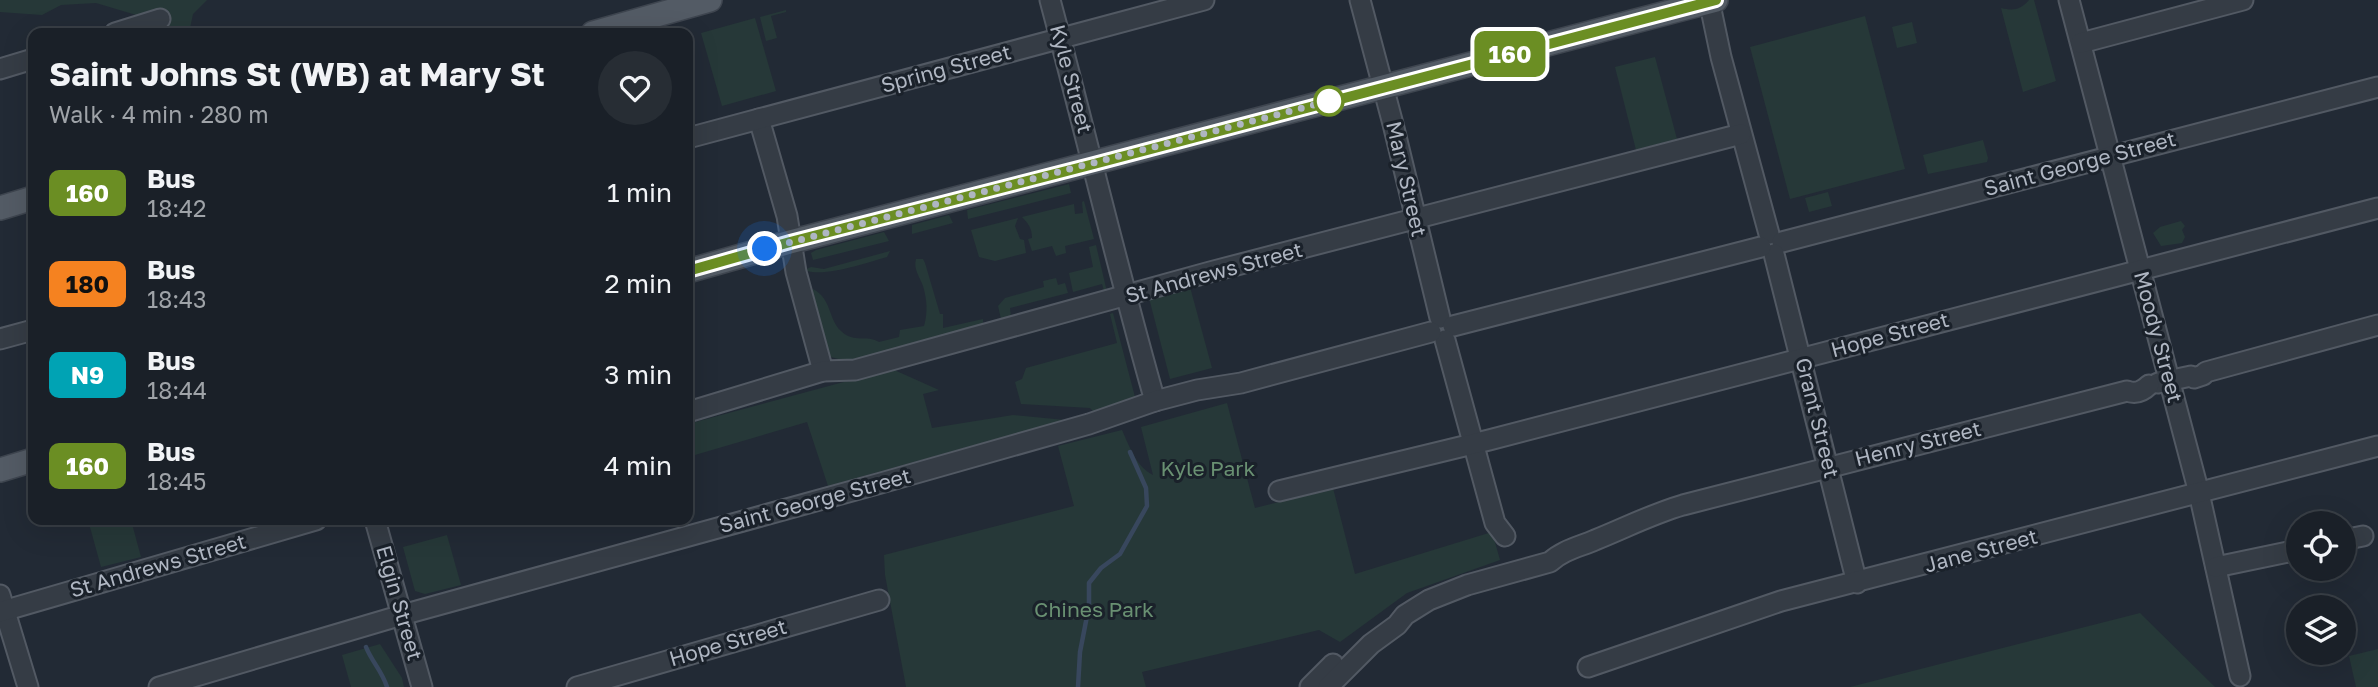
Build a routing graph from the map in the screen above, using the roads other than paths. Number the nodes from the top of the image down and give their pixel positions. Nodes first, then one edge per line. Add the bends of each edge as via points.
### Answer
1 (710, 0) edge
2 (1050, 0) edge
3 (1204, 0) edge
4 (1360, 0) edge
5 (2069, 0) edge
6 (2243, 0) edge
7 (1712, 1) edge
8 (160, 19) dead end
9 (131, 28) edge
10 (611, 28) edge
11 (1060, 37) junction
12 (2081, 43) junction
13 (28, 61) edge
14 (0, 69) edge
15 (1383, 87) junction
16 (2378, 87) edge
17 (759, 119) junction
18 (1741, 134) junction
19 (693, 137) edge
20 (2111, 156) junction
21 (1094, 164) junction
22 (28, 200) edge
23 (0, 208) edge
24 (2378, 208) edge
25 (1415, 218) junction
26 (790, 242) junction
27 (1771, 244) junction
28 (2139, 269) junction
29 (693, 270) edge
30 (1125, 296) junction
31 (2378, 325) edge
32 (1442, 329) junction
33 (28, 331) edge
34 (0, 339) edge
35 (1802, 358) junction
36 (823, 371) junction
37 (2170, 381) junction
38 (1155, 401) junction
39 (693, 410) edge
40 (1474, 442) junction
41 (2378, 446) edge
42 (28, 462) edge
43 (1829, 467) junction
44 (0, 470) edge
45 (1279, 491) dead end
46 (2199, 493) junction
47 (298, 525) edge
48 (376, 525) edge
49 (1505, 536) dead end
50 (2363, 536) dead end
51 (2356, 537) edge
52 (2286, 552) edge
53 (2216, 566) junction
54 (1857, 583) junction
55 (878, 600) dead end
56 (1, 606) edge
57 (402, 615) junction
58 (1405, 615) junction
59 (1588, 667) dead end
60 (2240, 676) dead end
61 (27, 687) edge
62 (159, 687) edge
63 (422, 687) edge
64 (577, 687) edge
65 (1310, 687) edge
66 (1328, 687) edge

1 - 10 main road
2 - 11 street, Kyle Street
3 - 11 street, Spring Street
4 - 15 street, Mary Street
5 - 12 street, Moody Street
6 - 12 street
7 - 15 main road
7 - 18 street, Grant Street
8 - 9 street
11 - 17 street, Spring Street
11 - 21 street, Kyle Street
12 - 20 street, Moody Street
13 - 14 street
15 - 21 main road
15 - 25 street, Mary Street
16 - 20 street, Saint George Street
17 - 19 street, Spring Street
17 - 26 street
18 - 25 street, St Andrews Street
18 - 27 street, Grant Street
20 - 27 street, Saint George Street
20 - 28 street, Moody Street
21 - 26 main road
21 - 30 street, Kyle Street
22 - 23 main road
24 - 28 street, Hope Street
25 - 30 street, St Andrews Street
25 - 32 street, Mary Street
26 - 29 main road
26 - 36 street
27 - 32 street, Saint George Street
27 - 35 street, Grant Street
28 - 35 street, Hope Street
28 - 37 street, Moody Street
30 - 36 street, St Andrews Street via 855,370
30 - 38 street, Kyle Street
31 - 37 street, Henry Street
32 - 38 street, Saint George Street
32 - 40 street, Mary Street
33 - 34 street
35 - 40 street, Hope Street
35 - 43 street, Grant Street
36 - 39 street, St Andrews Street
37 - 43 street, Henry Street via 2142,383 2127,391
37 - 46 street, Moody Street
38 - 57 street, Saint George Street via 881,483
40 - 45 street, Hope Street
40 - 49 street, Mary Street via 1494,523
41 - 46 street, Jane Street
42 - 44 main road
43 - 54 street, Grant Street
43 - 58 street, Henry Street via 1668,509 1606,547 1562,564 1550,562 1467,585
46 - 53 street, Moody Street
46 - 54 street, Jane Street
47 - 56 street, St Andrews Street
48 - 57 street, Elgin Street
50 - 51 street
52 - 53 street
53 - 60 street, Moody Street
54 - 59 street, Jane Street via 1781,601
55 - 64 street, Hope Street
56 - 61 street
57 - 62 street, Saint George Street
57 - 63 street, Elgin Street
58 - 65 street via 1392,617 1357,642
58 - 66 street

